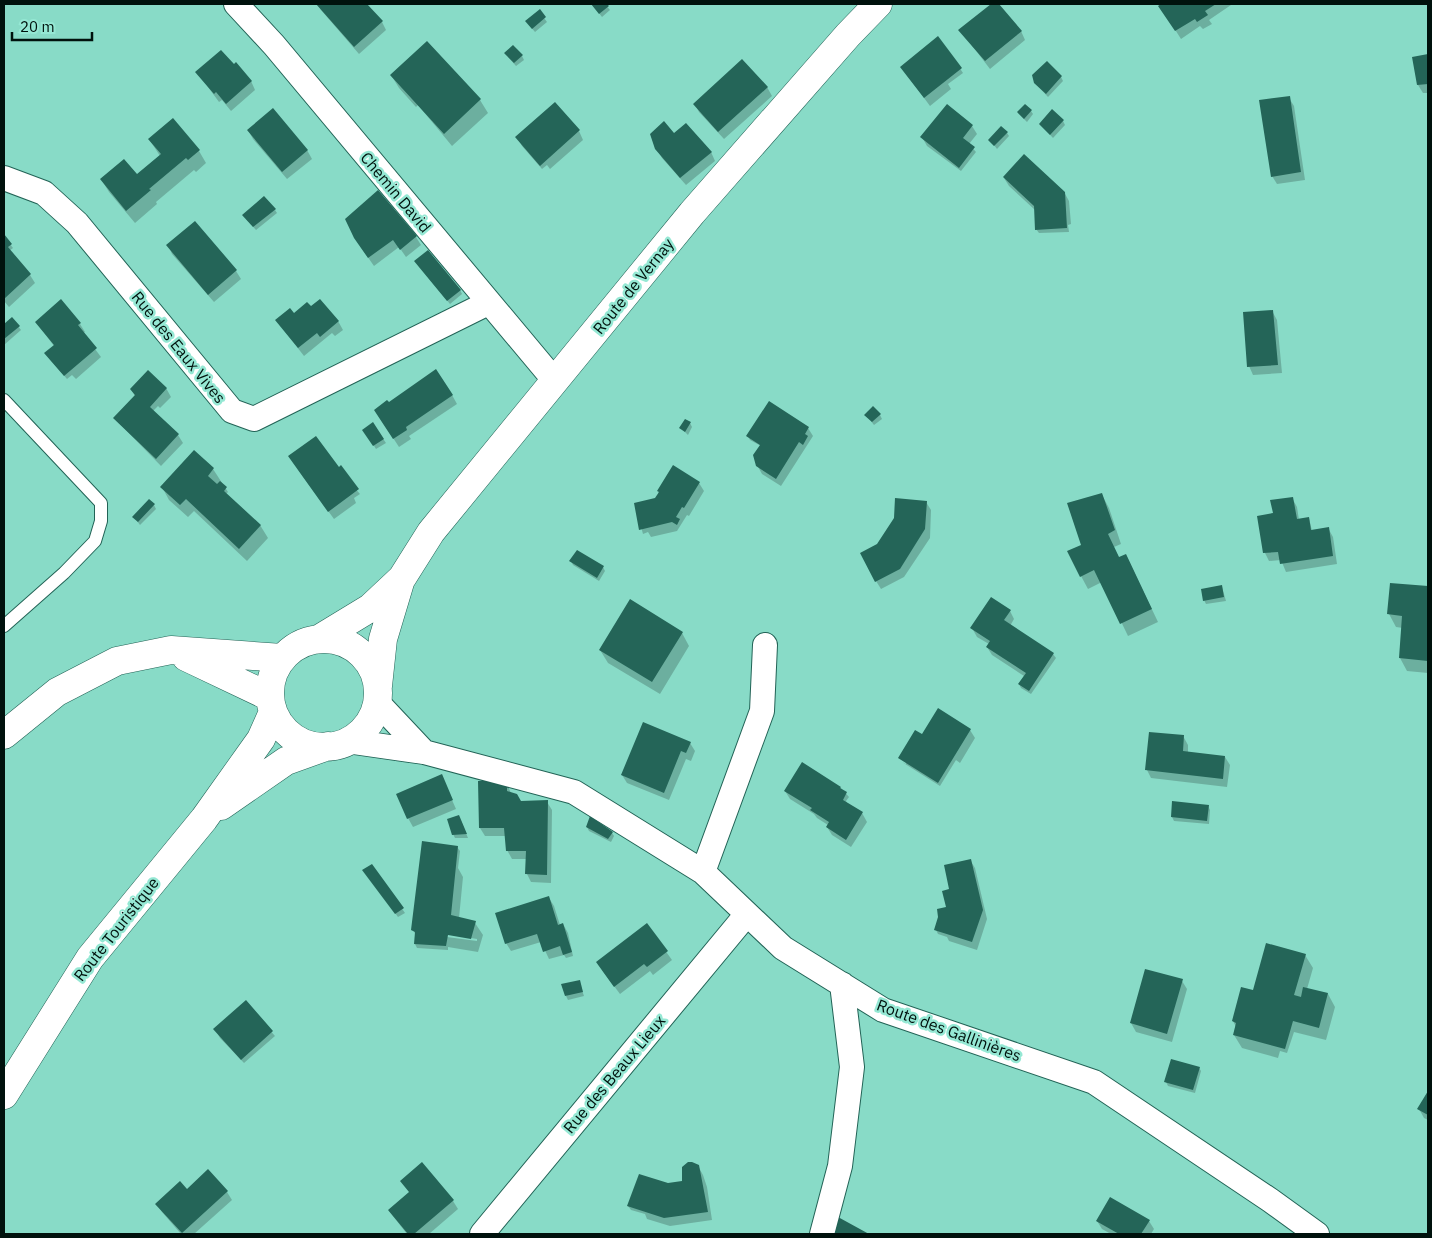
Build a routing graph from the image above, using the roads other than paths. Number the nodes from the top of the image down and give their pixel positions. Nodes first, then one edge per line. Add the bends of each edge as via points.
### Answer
1 (236, 4) edge
2 (878, 4) edge
3 (4, 178) edge
4 (488, 303) junction
5 (555, 381) junction
6 (4, 400) edge
7 (402, 578) junction
8 (4, 626) edge
9 (319, 639) junction
10 (765, 644) dead end
11 (172, 650) junction
12 (282, 658) junction
13 (377, 695) junction
14 (271, 705) junction
15 (4, 735) edge
16 (338, 743) junction
17 (424, 752) junction
18 (204, 819) junction
19 (703, 872) junction
20 (747, 914) junction
21 (842, 984) junction
22 (4, 1095) edge
23 (482, 1234) edge
24 (822, 1234) edge
25 (1317, 1234) edge

1 - 4 street, Chemin David via 274,45
2 - 5 street, Route de Vernay via 692,213
3 - 4 street, Rue des Eaux Vives via 44,193 77,223 232,411 254,419
4 - 5 street, Chemin David
5 - 7 street, Route de Vernay via 431,532
6 - 8 lane via 102,503 102,521 95,542
7 - 9 street, Route de Vernay via 370,608
7 - 13 street, Route de Vernay via 383,639
9 - 12 street via 293,648
9 - 13 street via 336,640 364,657 373,672
10 - 19 street via 762,711
11 - 12 street
11 - 14 street
11 - 15 street via 117,661 57,692
12 - 14 street via 270,684
13 - 16 street via 372,716 365,727 354,737
13 - 17 street
14 - 16 street via 282,727 295,738 311,745
14 - 18 street, Route Touristique via 261,739
16 - 17 street, Route des Gallinières
16 - 18 street, Route Touristique via 286,761
17 - 19 street, Route des Gallinières via 574,792
18 - 22 street, Route Touristique via 90,958
19 - 20 street, Route des Gallinières
20 - 21 street, Route des Gallinières via 783,948
20 - 23 street, Rue des Beaux Lieux
21 - 24 street via 852,1068 840,1166
21 - 25 street, Route des Gallinières via 883,1010 1094,1082

